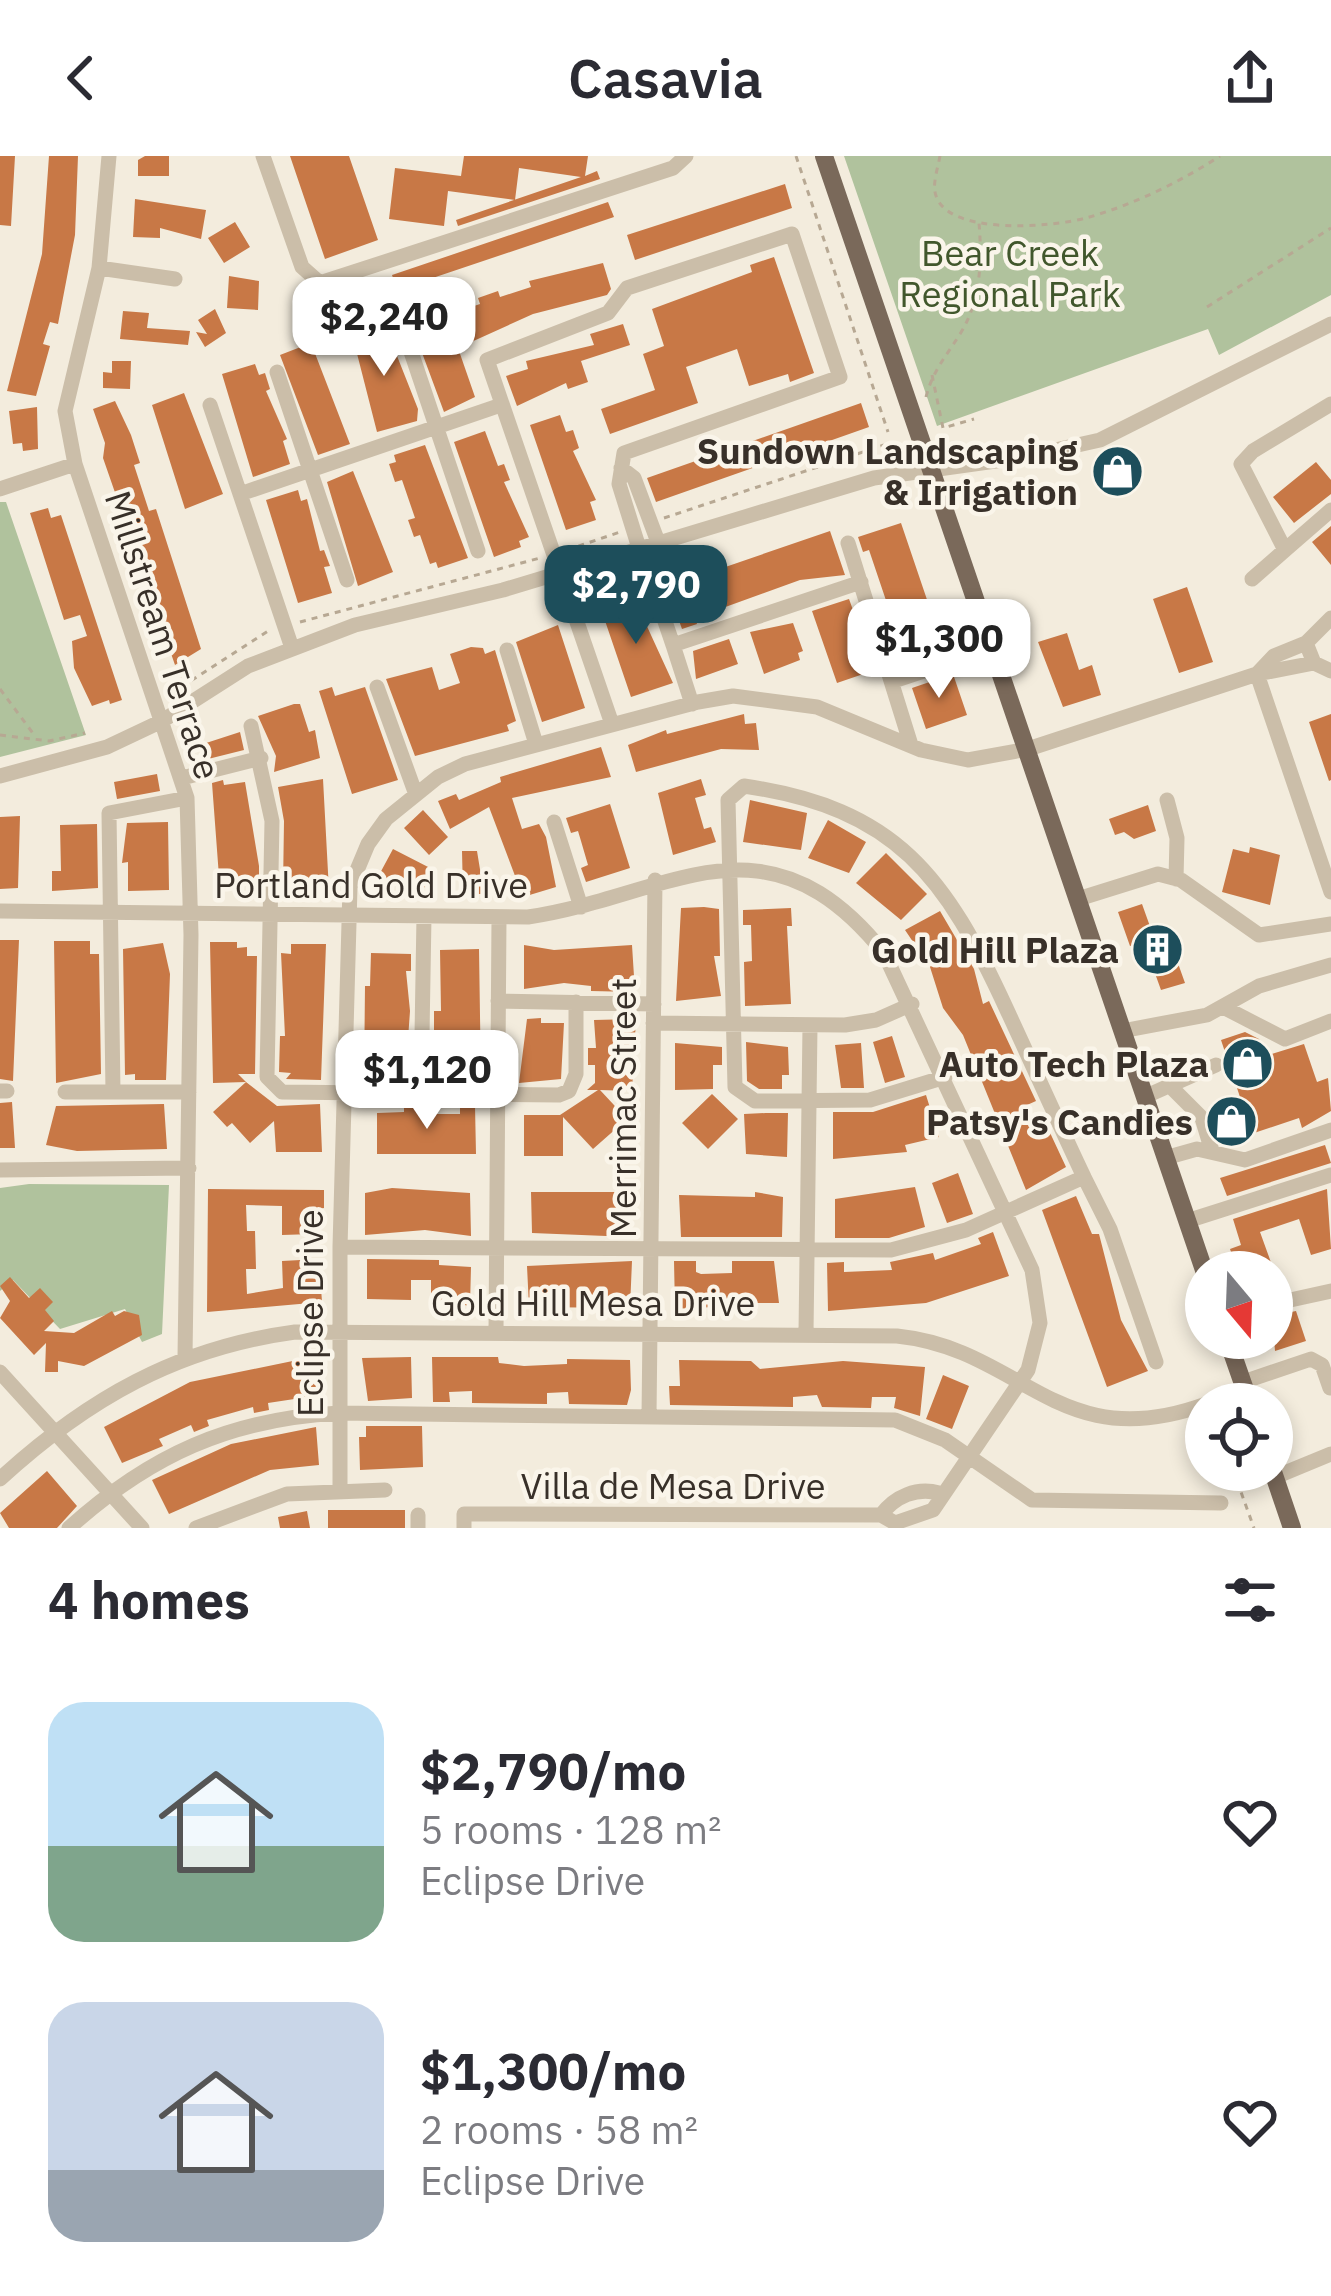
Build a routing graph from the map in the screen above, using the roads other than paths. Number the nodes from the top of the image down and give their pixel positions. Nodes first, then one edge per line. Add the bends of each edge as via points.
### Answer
1 (109, 156) edge
2 (263, 156) edge
3 (686, 156) edge
4 (824, 156) edge
5 (99, 268) junction
6 (175, 279) dead end
7 (1331, 324) edge
8 (402, 325) dead end
9 (277, 372) dead end
10 (1331, 404) edge
11 (210, 405) dead end
12 (500, 405) junction
13 (436, 427) junction
14 (75, 464) junction
15 (621, 468) junction
16 (930, 469) junction
17 (310, 470) junction
18 (0, 489) edge
19 (241, 494) junction
20 (1331, 510) edge
21 (658, 542) junction
22 (848, 543) dead end
23 (639, 548) junction
24 (1285, 550) junction
25 (478, 551) dead end
26 (562, 573) junction
27 (1252, 579) dead end
28 (347, 580) dead end
29 (861, 582) junction
30 (653, 590) dead end
31 (1331, 618) edge
32 (1306, 643) junction
33 (291, 645) junction
34 (673, 645) junction
35 (507, 650) dead end
36 (1314, 662) junction
37 (947, 663) dead end
38 (1331, 671) edge
39 (1257, 674) junction
40 (894, 680) junction
41 (376, 687) dead end
42 (692, 704) junction
43 (162, 721) junction
44 (612, 724) junction
45 (251, 726) dead end
46 (536, 744) junction
47 (911, 745) junction
48 (1028, 749) junction
49 (261, 758) junction
50 (0, 776) edge
51 (182, 778) junction
52 (415, 792) junction
53 (187, 798) junction
54 (1167, 800) dead end
55 (554, 822) dead end
56 (1331, 836) edge
57 (1314, 842) junction
58 (730, 869) junction
59 (1176, 879) junction
60 (655, 880) junction
61 (1331, 892) edge
62 (1078, 899) junction
63 (581, 907) junction
64 (0, 910) edge
65 (112, 913) junction
66 (191, 915) junction
67 (272, 916) junction
68 (347, 916) junction
69 (424, 916) junction
70 (500, 918) junction
71 (1331, 924) edge
72 (1331, 965) edge
73 (498, 1001) junction
74 (577, 1002) junction
75 (654, 1004) junction
76 (912, 1004) junction
77 (1222, 1007) junction
78 (1331, 1021) edge
79 (653, 1023) junction
80 (731, 1024) junction
81 (810, 1026) junction
82 (1122, 1031) junction
83 (1216, 1065) dead end
84 (945, 1077) junction
85 (1171, 1087) junction
86 (65, 1092) dead end
87 (113, 1092) junction
88 (189, 1092) junction
89 (343, 1093) junction
90 (421, 1095) junction
91 (498, 1096) junction
92 (1144, 1097) junction
93 (809, 1102) junction
94 (1331, 1130) edge
95 (1212, 1151) junction
96 (1165, 1158) junction
97 (188, 1168) junction
98 (0, 1170) edge
99 (1331, 1174) edge
100 (1084, 1178) junction
101 (1006, 1212) junction
102 (1187, 1220) junction
103 (340, 1247) junction
104 (497, 1249) junction
105 (652, 1250) junction
106 (1198, 1251) edge
107 (807, 1252) junction
108 (1330, 1294) edge
109 (1293, 1300) edge
110 (340, 1329) junction
111 (496, 1334) junction
112 (806, 1334) junction
113 (652, 1336) junction
114 (185, 1357) junction
115 (1156, 1362) dead end
116 (0, 1372) edge
117 (1264, 1383) edge
118 (1019, 1386) junction
119 (1330, 1388) edge
120 (1185, 1410) edge
121 (339, 1413) junction
122 (649, 1417) junction
123 (54, 1431) junction
124 (1331, 1454) edge
125 (968, 1457) junction
126 (1293, 1467) edge
127 (0, 1479) edge
128 (340, 1490) junction
129 (385, 1490) dead end
130 (1280, 1491) edge
131 (110, 1492) junction
132 (1220, 1503) dead end
133 (873, 1520) edge
134 (464, 1521) edge
135 (69, 1528) edge
136 (142, 1528) edge
137 (196, 1528) edge
138 (1292, 1528) edge

1 - 5 street, Millstream Terrace
2 - 3 street via 302,267 320,283 673,168
4 - 16 main road
5 - 6 street
5 - 14 street, Millstream Terrace via 65,411
7 - 16 street via 1123,432
8 - 13 street
9 - 17 street
10 - 24 street via 1241,464
11 - 19 street
12 - 13 street
12 - 15 street via 491,354 608,313 626,288 792,234 840,377 624,453
12 - 26 street
13 - 17 street
13 - 25 street
14 - 18 street
14 - 43 street, Millstream Terrace
15 - 21 street via 634,478
15 - 23 street
16 - 21 street
16 - 48 main road
17 - 19 street
17 - 28 street
19 - 33 street
20 - 24 street
21 - 23 street
22 - 29 street
23 - 26 street
24 - 27 street
26 - 33 street
26 - 44 street
29 - 34 street
29 - 40 street
30 - 34 street
31 - 32 street
32 - 36 street
32 - 39 street via 1274,656
33 - 43 street
34 - 42 street
35 - 46 street
36 - 38 street
36 - 39 street
37 - 40 street
39 - 48 street, Eclipse Drive
39 - 57 street
40 - 47 street
41 - 52 street
42 - 44 street, Eclipse Drive
42 - 47 street, Eclipse Drive via 733,696 786,700 844,714
43 - 50 street via 107,747
43 - 51 street, Millstream Terrace
44 - 46 street, Eclipse Drive
45 - 49 street
46 - 52 street, Eclipse Drive via 465,764
47 - 48 street, Eclipse Drive via 968,760
48 - 62 main road
49 - 51 street
49 - 67 street via 270,794
51 - 53 street, Millstream Terrace
52 - 68 street, Eclipse Drive via 368,844
53 - 65 street via 109,812
53 - 66 street, Millstream Terrace
54 - 59 street
55 - 63 street
56 - 57 street
57 - 61 street
58 - 60 street, Portland Gold Drive
58 - 76 street, Portland Gold Drive via 793,882 836,904 884,953
58 - 80 street
58 - 100 street via 728,800 744,786 828,803 906,851 961,914
59 - 62 street via 1158,874
59 - 71 street via 1258,935
60 - 63 street, Portland Gold Drive
60 - 75 street, Merrimac Street
62 - 82 main road
63 - 70 street, Portland Gold Drive
64 - 65 street, Portland Gold Drive
65 - 66 street, Portland Gold Drive
65 - 87 street
66 - 67 street, Portland Gold Drive
66 - 88 street, Millstream Terrace
67 - 68 street, Portland Gold Drive
67 - 89 street via 267,1077 282,1092
68 - 69 street, Portland Gold Drive
68 - 89 street, Eclipse Drive
69 - 70 street, Portland Gold Drive
69 - 90 street
70 - 73 street
72 - 77 street via 1258,986
73 - 74 street
73 - 91 street
74 - 75 street
74 - 91 street via 569,1091
75 - 79 street, Merrimac Street
76 - 81 street via 875,1020
76 - 84 street, Portland Gold Drive
77 - 78 street via 1285,1039
77 - 82 street via 1186,1022
79 - 80 street
79 - 105 street, Merrimac Street
80 - 81 street
80 - 93 street via 732,1081 740,1094
81 - 93 street
82 - 92 main road
83 - 85 street
84 - 93 street via 885,1099
84 - 101 street, Portland Gold Drive
85 - 92 street
85 - 95 street via 1202,1118
86 - 87 street
87 - 88 street
88 - 97 street, Millstream Terrace
89 - 90 street
89 - 103 street, Eclipse Drive
90 - 91 street
91 - 104 street
92 - 96 main road
93 - 107 street
94 - 95 street via 1245,1160
95 - 96 street
96 - 102 main road
97 - 98 street
97 - 114 street, Millstream Terrace
99 - 102 street
100 - 101 street
100 - 115 street
101 - 107 street via 906,1248
101 - 118 street, Portland Gold Drive via 1040,1305 1039,1340
102 - 106 main road
103 - 104 street
103 - 110 street, Eclipse Drive
104 - 105 street
104 - 111 street
105 - 107 street
105 - 113 street, Merrimac Street
107 - 112 street
108 - 109 street
110 - 111 street, Gold Hill Mesa Drive
110 - 114 street, Gold Hill Mesa Drive via 266,1336
110 - 121 street, Eclipse Drive
111 - 113 street, Gold Hill Mesa Drive
112 - 113 street, Gold Hill Mesa Drive
112 - 118 street, Gold Hill Mesa Drive via 923,1339
113 - 122 street, Merrimac Street
114 - 123 street, Gold Hill Mesa Drive via 107,1394
116 - 123 street
117 - 119 street, Gold Hill Mesa Drive via 1311,1359
118 - 120 street, Gold Hill Mesa Drive via 1117,1421
118 - 125 street, Villa de Mesa Drive
121 - 122 street
121 - 128 street, Eclipse Drive
121 - 131 street via 222,1430
122 - 125 street via 895,1420
123 - 127 street, Gold Hill Mesa Drive
123 - 131 street
124 - 126 street
125 - 132 street via 1032,1500
125 - 133 street, Villa de Mesa Drive via 933,1510 895,1523
128 - 129 street
128 - 137 street via 260,1501
130 - 138 main road
131 - 135 street
131 - 136 street
133 - 134 street, Villa de Mesa Drive

